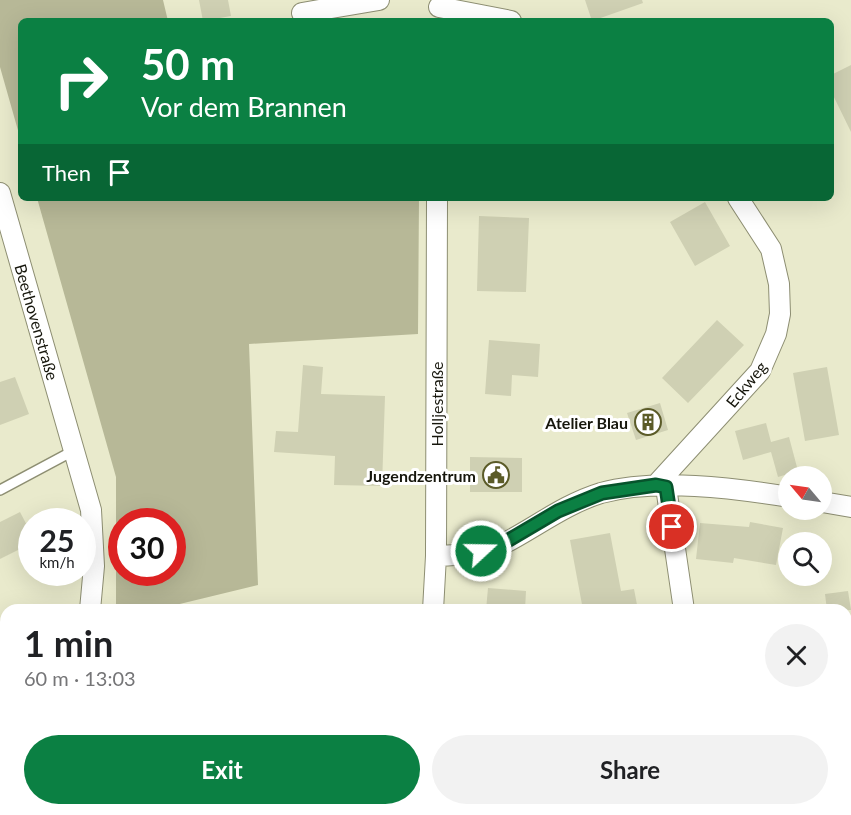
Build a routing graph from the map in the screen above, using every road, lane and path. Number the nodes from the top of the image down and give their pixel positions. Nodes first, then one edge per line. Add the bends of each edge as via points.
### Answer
1 (379, 0) edge
2 (439, 9) edge
3 (302, 13) dead end
4 (493, 18) edge
5 (0, 193) edge
6 (437, 201) edge
7 (740, 201) edge
8 (73, 451) junction
9 (661, 486) junction
10 (0, 490) edge
11 (778, 495) edge
12 (832, 504) edge
13 (851, 507) edge
14 (436, 556) junction
15 (91, 604) edge
16 (433, 604) edge
17 (683, 604) edge

1 - 3 street
2 - 4 street
5 - 8 street, Beethovenstraße
6 - 14 street, Holljestraße
7 - 9 street, Eckweg via 771,249 779,284 777,334 760,371
8 - 10 lane
8 - 15 street, Beethovenstraße via 91,510 94,566
9 - 11 street via 735,488
9 - 14 street via 602,493 558,511 492,548
9 - 17 street
12 - 13 street
14 - 16 street, Holljestraße

